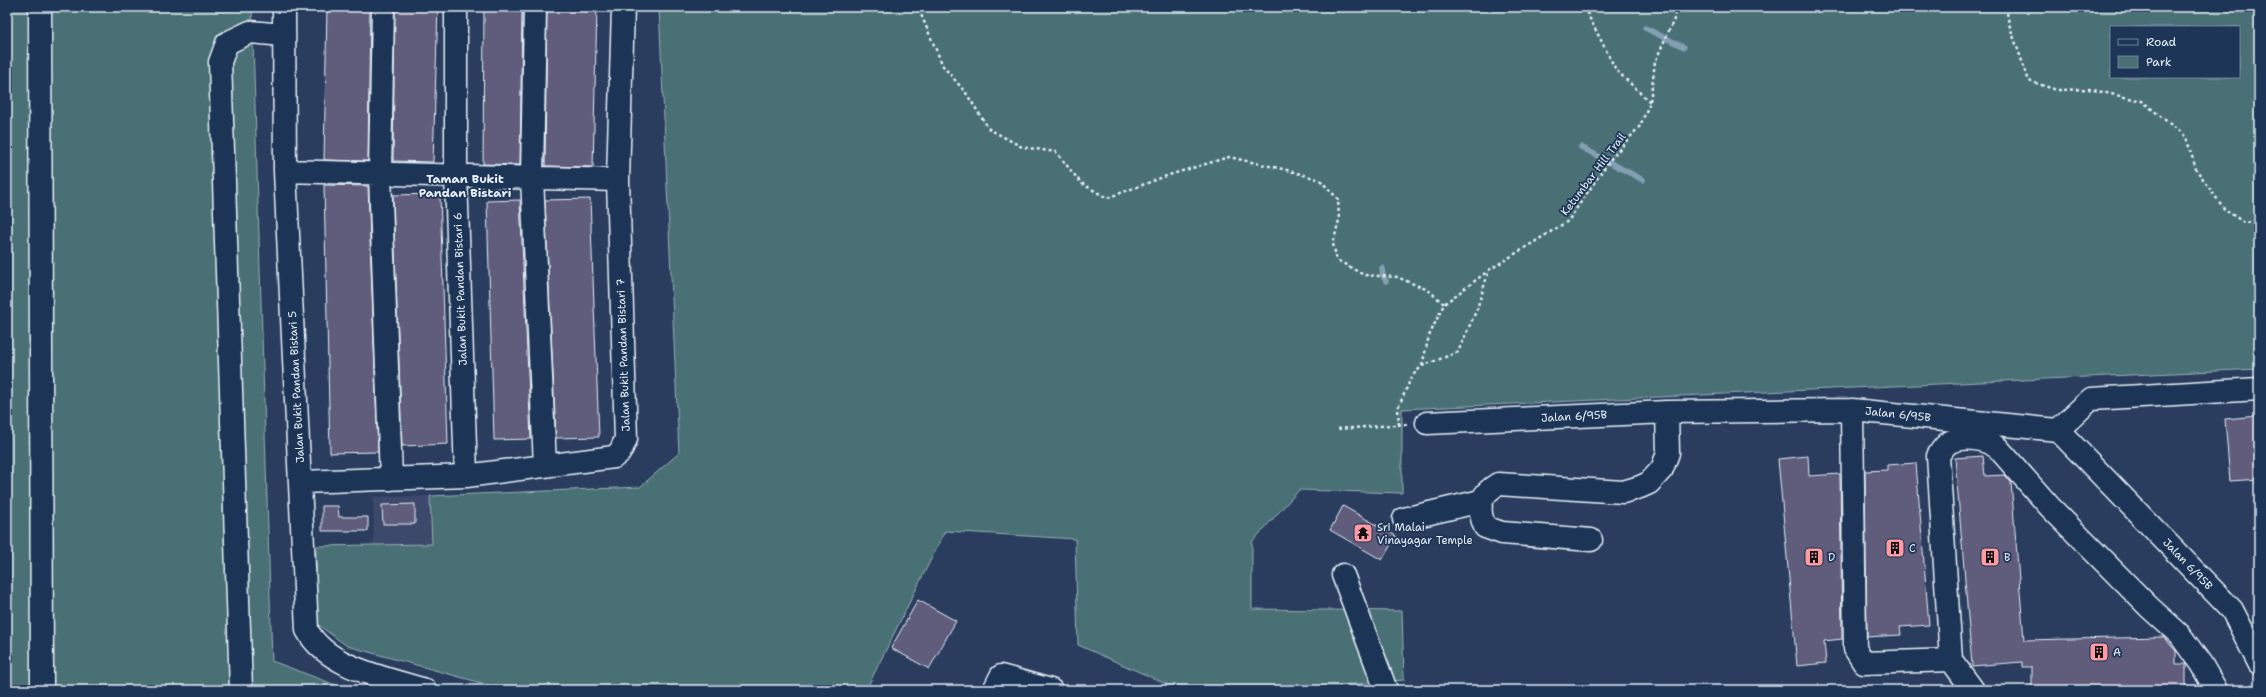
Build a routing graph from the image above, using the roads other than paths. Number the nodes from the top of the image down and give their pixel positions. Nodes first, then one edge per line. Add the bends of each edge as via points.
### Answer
1 (40, 7) edge
2 (284, 7) edge
3 (383, 7) edge
4 (456, 7) edge
5 (535, 7) edge
6 (623, 7) edge
7 (283, 35) junction
8 (284, 171) junction
9 (380, 174) junction
10 (456, 176) junction
11 (532, 178) junction
12 (618, 180) junction
13 (2259, 389) edge
14 (1852, 410) junction
15 (1667, 412) junction
16 (1427, 423) road end
17 (2058, 430) junction
18 (545, 466) junction
19 (466, 476) junction
20 (391, 479) junction
21 (301, 482) junction
22 (1481, 501) junction
23 (1404, 519) dead end
24 (1591, 540) dead end
25 (1343, 575) dead end
26 (1951, 660) junction
27 (2259, 663) edge
28 (42, 690) edge
29 (241, 690) edge
30 (425, 690) edge
31 (994, 690) edge
32 (1051, 690) edge
33 (1386, 690) edge
34 (1973, 690) edge
35 (2216, 690) edge

1 - 28 street
2 - 7 street, Jalan Bukit Pandan Bistari 5
3 - 9 street
4 - 10 street, Jalan Bukit Pandan Bistari 6
5 - 11 street
6 - 12 street, Jalan Bukit Pandan Bistari 7
7 - 8 street, Jalan Bukit Pandan Bistari 5
7 - 29 street via 250,32 227,43 220,62
8 - 9 street
8 - 21 street, Jalan Bukit Pandan Bistari 5
9 - 10 street
9 - 20 street
10 - 11 street
10 - 19 street, Jalan Bukit Pandan Bistari 6
11 - 12 street
11 - 18 street
12 - 18 street, Jalan Bukit Pandan Bistari 7 via 626,439 620,452 614,457
13 - 17 street via 2091,399
14 - 15 street, Jalan 6/95B
14 - 17 street, Jalan 6/95B
14 - 26 street via 1855,649 1864,663
15 - 16 street, Jalan 6/95B
15 - 22 street via 1668,453 1662,469 1649,483 1623,492 1498,484 1489,489
17 - 27 street, Jalan 6/95B via 2232,610
18 - 19 street, Jalan Bukit Pandan Bistari 7
19 - 20 street, Jalan Bukit Pandan Bistari 7
20 - 21 street, Jalan Bukit Pandan Bistari 7
21 - 30 street, Jalan Bukit Pandan Bistari 5 via 305,619 312,640 329,655 350,666
22 - 23 street
22 - 24 street via 1479,513 1486,527 1502,533
25 - 33 street
26 - 34 street
26 - 35 street via 1938,456 1951,442 1979,440 1990,442 1998,448 2056,512 2180,635
31 - 32 street via 1001,676

